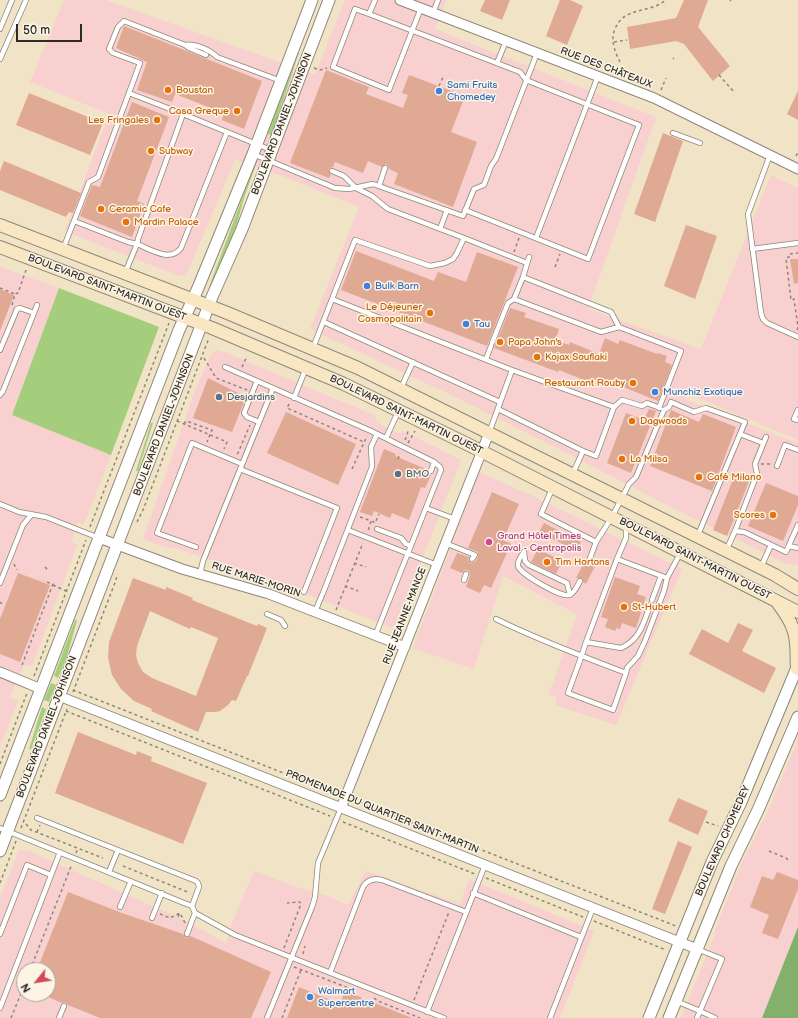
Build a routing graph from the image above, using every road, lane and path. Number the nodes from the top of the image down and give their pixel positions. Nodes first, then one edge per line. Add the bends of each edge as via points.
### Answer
1 (12, 0) edge
2 (26, 0) edge
3 (312, 0) edge
4 (329, 0) edge
5 (375, 0) edge
6 (400, 0) edge
7 (438, 0) edge
8 (666, 0) edge
9 (421, 8) junction
10 (433, 13) junction
11 (369, 14) junction
12 (0, 30) edge
13 (412, 31) junction
14 (627, 40) dead end
15 (506, 41) junction
16 (614, 42) junction
17 (185, 44) junction
18 (2, 52) edge
19 (537, 53) junction
20 (206, 55) dead end
21 (0, 59) edge
22 (620, 62) dead end
23 (497, 64) junction
24 (315, 68) dead end
25 (320, 70) dead end
26 (444, 75) dead end
27 (598, 76) junction
28 (719, 76) dead end
29 (666, 78) dead end
30 (526, 80) junction
31 (281, 81) junction
32 (440, 86) dead end
33 (661, 90) dead end
34 (734, 92) dead end
35 (129, 93) junction
36 (587, 104) junction
37 (183, 114) junction
38 (226, 132) junction
39 (673, 133) dead end
40 (700, 143) dead end
41 (255, 149) junction
42 (798, 152) edge
43 (270, 155) junction
44 (770, 155) junction
45 (796, 156) dead end
46 (385, 168) dead end
47 (798, 169) edge
48 (332, 171) dead end
49 (379, 186) junction
50 (356, 188) junction
51 (447, 210) junction
52 (465, 210) junction
53 (74, 221) junction
54 (0, 225) edge
55 (440, 229) junction
56 (521, 232) junction
57 (464, 238) junction
58 (536, 238) junction
59 (798, 243) edge
60 (137, 244) junction
61 (0, 247) edge
62 (62, 249) junction
63 (562, 249) junction
64 (752, 249) junction
65 (798, 253) edge
66 (512, 257) junction
67 (529, 258) dead end
68 (527, 263) junction
69 (555, 267) dead end
70 (26, 270) dead end
71 (784, 272) dead end
72 (788, 272) junction
73 (125, 273) junction
74 (523, 277) junction
75 (0, 288) edge
76 (15, 294) junction
77 (514, 299) junction
78 (787, 299) dead end
79 (193, 300) junction
80 (332, 300) junction
81 (791, 300) junction
82 (37, 305) dead end
83 (209, 306) junction
84 (10, 309) dead end
85 (34, 313) junction
86 (184, 318) junction
87 (324, 322) junction
88 (202, 325) junction
89 (619, 327) junction
90 (798, 327) edge
91 (798, 337) edge
92 (163, 341) dead end
93 (313, 349) junction
94 (0, 350) edge
95 (202, 356) dead end
96 (247, 356) dead end
97 (204, 358) dead end
98 (486, 359) junction
99 (412, 362) junction
100 (225, 368) dead end
101 (306, 368) junction
102 (241, 370) dead end
103 (512, 370) junction
104 (257, 381) junction
105 (236, 382) dead end
106 (234, 385) junction
107 (273, 388) junction
108 (400, 388) junction
109 (253, 393) junction
110 (0, 395) edge
111 (294, 398) junction
112 (500, 402) junction
113 (614, 407) junction
114 (288, 408) dead end
115 (659, 408) junction
116 (498, 409) junction
117 (399, 410) junction
118 (664, 410) junction
119 (798, 410) edge
120 (326, 420) dead end
121 (798, 420) edge
122 (177, 421) junction
123 (259, 422) junction
124 (184, 424) junction
125 (250, 424) dead end
126 (324, 424) junction
127 (415, 431) dead end
128 (489, 433) junction
129 (377, 434) junction
130 (413, 434) junction
131 (740, 434) junction
132 (210, 435) junction
133 (386, 438) junction
134 (766, 438) dead end
135 (207, 442) dead end
136 (763, 444) junction
137 (798, 450) edge
138 (401, 451) dead end
139 (482, 451) junction
140 (583, 451) junction
141 (231, 454) junction
142 (398, 459) dead end
143 (434, 462) junction
144 (242, 464) junction
145 (755, 464) junction
146 (777, 466) joint
147 (240, 469) junction
148 (352, 469) dead end
149 (431, 471) dead end
150 (572, 474) junction
151 (553, 487) junction
152 (621, 499) junction
153 (0, 504) edge
154 (426, 508) junction
155 (32, 514) junction
156 (96, 514) dead end
157 (379, 514) dead end
158 (358, 516) dead end
159 (612, 517) junction
160 (455, 519) junction
161 (371, 521) junction
162 (626, 524) junction
163 (135, 526) dead end
164 (798, 526) edge
165 (377, 529) dead end
166 (348, 530) junction
167 (735, 530) junction
168 (368, 531) dead end
169 (698, 537) junction
170 (99, 538) junction
171 (364, 542) dead end
172 (596, 542) junction
173 (445, 543) junction
174 (771, 544) junction
175 (117, 545) junction
176 (411, 546) junction
177 (789, 546) junction
178 (196, 547) dead end
179 (798, 548) edge
180 (681, 552) junction
181 (725, 552) junction
182 (407, 554) junction
183 (80, 556) dead end
184 (472, 559) dead end
185 (617, 559) junction
186 (589, 561) dead end
187 (354, 563) junction
188 (15, 565) dead end
189 (437, 565) junction
190 (45, 567) dead end
191 (366, 567) dead end
192 (761, 568) junction
193 (17, 570) dead end
194 (49, 571) dead end
195 (118, 571) dead end
196 (200, 574) junction
197 (466, 574) dead end
198 (775, 575) junction
199 (661, 576) junction
200 (798, 577) edge
201 (667, 578) junction
202 (464, 580) dead end
203 (580, 580) dead end
204 (44, 581) dead end
205 (0, 583) edge
206 (53, 586) junction
207 (345, 586) junction
208 (798, 589) edge
209 (66, 591) junction
210 (358, 591) dead end
211 (304, 592) dead end
212 (570, 595) junction
213 (777, 601) junction
214 (0, 602) edge
215 (2, 604) dead end
216 (336, 610) dead end
217 (315, 612) junction
218 (798, 612) edge
219 (267, 614) dead end
220 (496, 619) dead end
221 (285, 626) dead end
222 (375, 636) junction
223 (586, 642) junction
224 (405, 647) junction
225 (582, 656) junction
226 (22, 665) dead end
227 (797, 667) edge
228 (0, 672) edge
229 (35, 672) dead end
230 (626, 673) junction
231 (76, 685) dead end
232 (41, 689) junction
233 (78, 691) dead end
234 (59, 696) junction
235 (25, 698) dead end
236 (70, 712) dead end
237 (64, 716) dead end
238 (798, 717) edge
239 (0, 764) edge
240 (0, 795) edge
241 (334, 795) dead end
242 (353, 800) dead end
243 (341, 808) junction
244 (331, 817) dead end
245 (37, 818) dead end
246 (706, 822) dead end
247 (347, 823) dead end
248 (718, 826) dead end
249 (4, 830) edge
250 (118, 850) junction
251 (0, 851) edge
252 (769, 851) dead end
253 (60, 852) junction
254 (11, 854) dead end
255 (103, 858) dead end
256 (789, 862) dead end
257 (485, 865) junction
258 (71, 866) dead end
259 (123, 866) dead end
260 (109, 872) junction
261 (52, 875) junction
262 (477, 875) dead end
263 (484, 878) dead end
264 (131, 881) junction
265 (0, 882) edge
266 (188, 891) dead end
267 (587, 891) junction
268 (162, 893) junction
269 (473, 893) junction
270 (586, 895) dead end
271 (287, 903) dead end
272 (192, 906) junction
273 (120, 907) dead end
274 (593, 908) junction
275 (579, 911) dead end
276 (449, 912) dead end
277 (466, 912) junction
278 (180, 913) junction
279 (195, 913) junction
280 (577, 916) junction
281 (168, 917) dead end
282 (178, 917) dead end
283 (583, 917) dead end
284 (152, 918) dead end
285 (593, 921) dead end
286 (186, 924) dead end
287 (673, 924) dead end
288 (0, 934) edge
289 (187, 934) dead end
290 (581, 936) junction
291 (680, 941) junction
292 (305, 946) dead end
293 (661, 949) dead end
294 (697, 949) junction
295 (282, 954) junction
296 (304, 954) dead end
297 (291, 958) junction
298 (33, 962) edge
299 (298, 968) dead end
300 (301, 970) junction
301 (330, 973) junction
302 (355, 991) dead end
303 (372, 997) dead end
304 (414, 999) dead end
305 (676, 1001) junction
306 (18, 1002) edge
307 (64, 1006) dead end
308 (0, 1008) edge
309 (700, 1011) junction
310 (427, 1012) junction
311 (11, 1018) edge
312 (59, 1018) edge
313 (267, 1018) edge
314 (282, 1018) edge
315 (420, 1018) edge
316 (444, 1018) edge
317 (550, 1018) edge
318 (649, 1018) edge
319 (669, 1018) edge
320 (697, 1018) edge
321 (715, 1018) edge

1 - 12 lane
2 - 18 lane
3 - 31 street, BOULEVARD DANIEL-JOHNSON
4 - 43 street, BOULEVARD DANIEL-JOHNSON
5 - 11 lane
6 - 9 street, RUE DES CHÂTEAUX
7 - 10 lane
8 - 16 path via 620,19 613,33
9 - 10 street, RUE DES CHÂTEAUX
9 - 13 lane
10 - 15 street, RUE DES CHÂTEAUX
11 - 13 lane
11 - 13 lane via 355,9 333,67 389,90
13 - 23 lane
14 - 16 path
15 - 19 street, RUE DES CHÂTEAUX
15 - 23 lane
16 - 22 path
17 - 20 lane
17 - 31 lane via 212,52 217,57
17 - 35 lane via 124,21 118,27 109,50 140,63
18 - 21 lane
19 - 27 street, RUE DES CHÂTEAUX
19 - 30 lane
23 - 30 lane via 520,72
24 - 25 path
26 - 32 path
27 - 36 lane
27 - 44 street, RUE DES CHÂTEAUX via 662,102
28 - 34 path
29 - 33 path
30 - 36 lane
30 - 52 lane via 484,185 474,190
31 - 41 street, BOULEVARD DANIEL-JOHNSON
35 - 37 lane
35 - 53 lane via 98,177 89,182
36 - 58 lane
36 - 63 lane via 639,125 588,259
37 - 38 lane
37 - 60 lane
38 - 41 lane
38 - 60 lane via 179,251 166,255
39 - 40 lane
41 - 43 lane
41 - 43 lane
41 - 79 street, BOULEVARD DANIEL-JOHNSON
42 - 45 path
43 - 50 lane via 335,188
43 - 83 street, BOULEVARD DANIEL-JOHNSON
44 - 47 street, RUE DES CHÂTEAUX
44 - 64 lane via 748,212
46 - 49 lane
48 - 50 lane via 344,176
49 - 50 lane
49 - 51 lane
50 - 55 lane via 372,196 388,209
51 - 52 lane via 463,216
51 - 55 lane
52 - 56 lane
53 - 60 lane
53 - 62 lane
54 - 62 main road, BOULEVARD SAINT-MARTIN OUEST
55 - 57 lane
56 - 58 lane
56 - 66 path
57 - 66 lane
57 - 80 lane via 453,259 430,266 355,240
58 - 63 lane
59 - 64 lane
60 - 73 lane
61 - 86 main road, BOULEVARD SAINT-MARTIN OUEST
62 - 73 main road, BOULEVARD SAINT-MARTIN OUEST
63 - 69 path
64 - 91 lane via 763,319
65 - 72 path via 789,254 786,258
66 - 68 lane
67 - 68 lane
68 - 74 lane
70 - 76 path via 18,293
71 - 72 path
72 - 81 path
73 - 79 main road, BOULEVARD SAINT-MARTIN OUEST
74 - 77 lane
74 - 89 lane via 611,312
75 - 76 path
76 - 84 path
77 - 89 lane via 601,332
77 - 98 lane via 508,303
78 - 81 path
79 - 83 main road, BOULEVARD SAINT-MARTIN OUEST
79 - 86 street, BOULEVARD DANIEL-JOHNSON
80 - 87 lane
80 - 98 lane
81 - 90 path via 794,299
82 - 85 lane
83 - 88 street, BOULEVARD DANIEL-JOHNSON
83 - 93 main road, BOULEVARD SAINT-MARTIN OUEST
85 - 94 lane via 17,309
85 - 110 lane
86 - 88 main road, BOULEVARD SAINT-MARTIN OUEST
86 - 170 street, BOULEVARD DANIEL-JOHNSON
87 - 93 lane
87 - 99 lane
88 - 101 main road, BOULEVARD SAINT-MARTIN OUEST
88 - 175 street, BOULEVARD DANIEL-JOHNSON
89 - 115 lane via 681,351
92 - 156 path
93 - 108 main road, BOULEVARD SAINT-MARTIN OUEST
95 - 122 path, BOULEVARD DANIEL-JOHNSON
96 - 102 path
97 - 106 path via 216,378
98 - 103 lane
99 - 108 lane
99 - 112 lane
100 - 104 lane
101 - 111 lane
101 - 117 main road, BOULEVARD SAINT-MARTIN OUEST
103 - 112 lane
103 - 113 lane
104 - 107 lane
104 - 109 lane
105 - 106 path
106 - 109 path
107 - 111 lane
107 - 123 lane
108 - 128 main road, BOULEVARD SAINT-MARTIN OUEST
109 - 123 lane via 244,413
111 - 129 lane
112 - 116 lane
113 - 115 lane via 622,400 642,406 647,403
113 - 140 lane via 596,456
114 - 126 path
115 - 118 lane
116 - 128 lane
116 - 140 lane
117 - 133 lane
117 - 139 main road, BOULEVARD SAINT-MARTIN OUEST
118 - 131 lane via 671,402 694,412 706,408 745,422
118 - 152 lane via 636,477
119 - 121 lane via 794,419
120 - 126 path
122 - 124 path
122 - 163 path, BOULEVARD DANIEL-JOHNSON
123 - 144 lane
124 - 132 path
124 - 132 path via 186,421 212,430
125 - 141 path via 238,453
126 - 148 path via 364,442
127 - 130 path
128 - 139 street, RUE JEANNE-MANCE
128 - 150 main road, BOULEVARD SAINT-MARTIN OUEST
129 - 133 lane
129 - 166 lane via 371,447 372,467
130 - 130 path via 408,444 405,443 409,430
131 - 136 lane
131 - 169 lane
132 - 135 path
132 - 141 path via 227,442 224,449
133 - 143 lane
134 - 136 lane
136 - 145 lane
137 - 146 lane via 784,445
138 - 142 path
139 - 151 main road, BOULEVARD SAINT-MARTIN OUEST
139 - 160 street, RUE JEANNE-MANCE
140 - 150 lane
141 - 144 lane
141 - 178 lane via 192,443 158,533
143 - 149 lane
143 - 154 lane via 441,470
144 - 147 lane
145 - 146 path
145 - 167 lane via 757,474
147 - 196 lane
147 - 211 lane via 337,508
150 - 152 main road, BOULEVARD SAINT-MARTIN OUEST
151 - 159 main road, BOULEVARD SAINT-MARTIN OUEST
151 - 172 lane via 541,514
152 - 159 lane
152 - 169 main road, BOULEVARD SAINT-MARTIN OUEST
153 - 155 lane
154 - 160 lane
154 - 176 lane
155 - 170 lane
155 - 205 lane via 23,525
157 - 161 path via 375,523
158 - 161 path
159 - 162 main road, BOULEVARD SAINT-MARTIN OUEST
159 - 172 lane
160 - 173 street, RUE JEANNE-MANCE
161 - 168 path
162 - 180 main road, BOULEVARD SAINT-MARTIN OUEST
162 - 185 lane via 626,538
164 - 177 lane
165 - 176 lane via 401,538
166 - 182 lane
166 - 217 lane
167 - 174 lane
167 - 181 lane
169 - 181 main road, BOULEVARD SAINT-MARTIN OUEST
170 - 175 street, RUE MARIE-MORIN
170 - 232 street, BOULEVARD DANIEL-JOHNSON
171 - 187 path
172 - 186 lane
173 - 184 lane via 475,555
173 - 189 street, RUE JEANNE-MANCE
174 - 177 lane via 786,552
174 - 192 lane
175 - 196 street, RUE MARIE-MORIN
175 - 234 street, BOULEVARD DANIEL-JOHNSON
176 - 182 lane
177 - 179 lane
180 - 201 lane
180 - 213 main road, BOULEVARD SAINT-MARTIN OUEST
181 - 192 main road, BOULEVARD SAINT-MARTIN OUEST
182 - 189 lane
182 - 222 lane
183 - 209 path
185 - 199 lane
185 - 223 lane
187 - 191 path
187 - 207 path
188 - 193 path
189 - 224 street, RUE JEANNE-MANCE
190 - 194 path
192 - 198 main road, BOULEVARD SAINT-MARTIN OUEST
195 - 231 path, BOULEVARD DANIEL-JOHNSON
196 - 217 street, RUE MARIE-MORIN via 261,592
197 - 202 lane
198 - 200 main road
198 - 208 main road, BOULEVARD SAINT-MARTIN OUEST
199 - 201 lane
199 - 223 lane via 640,633 623,647
201 - 230 lane via 646,641
203 - 212 lane
204 - 206 path
206 - 209 path
206 - 226 path
207 - 210 path
207 - 216 path
209 - 229 path
212 - 212 lane via 562,595 520,570 518,563 524,552 525,561 529,565 568,584
213 - 218 main road, BOULEVARD SAINT-MARTIN OUEST
213 - 227 main road via 794,633
214 - 215 path
217 - 222 street, RUE MARIE-MORIN
219 - 221 lane via 281,620
220 - 225 lane
222 - 224 street, RUE MARIE-MORIN
223 - 225 lane
224 - 243 street, RUE JEANNE-MANCE
225 - 230 lane
225 - 230 lane via 568,693 613,710
227 - 291 street, BOULEVARD CHOMEDEY
228 - 232 street
232 - 240 street, BOULEVARD DANIEL-JOHNSON
233 - 241 path, PROMENADE DU QUARTIER SAINT-MARTIN
234 - 243 street, PROMENADE DU QUARTIER SAINT-MARTIN
234 - 249 street, BOULEVARD DANIEL-JOHNSON
235 - 239 path
236 - 244 path
237 - 255 path, BOULEVARD DANIEL-JOHNSON via 24,823 31,830
238 - 294 street, BOULEVARD CHOMEDEY
242 - 267 path, PROMENADE DU QUARTIER SAINT-MARTIN
243 - 257 street, PROMENADE DU QUARTIER SAINT-MARTIN
243 - 297 lane via 318,863 314,901
245 - 250 lane
246 - 248 path
247 - 262 path
249 - 251 street, BOULEVARD DANIEL-JOHNSON
249 - 253 lane
250 - 260 lane
250 - 272 lane via 198,883
252 - 256 path via 786,858
253 - 260 lane
253 - 261 lane
254 - 265 path
257 - 269 lane
257 - 274 street, PROMENADE DU QUARTIER SAINT-MARTIN
258 - 298 path
259 - 266 path
260 - 264 lane
261 - 288 lane via 27,865
261 - 308 lane
263 - 280 path
264 - 268 lane
264 - 273 lane
267 - 270 path
267 - 287 path, PROMENADE DU QUARTIER SAINT-MARTIN via 662,922
268 - 272 lane
268 - 284 lane
269 - 277 lane
269 - 290 lane
271 - 295 path via 301,904
272 - 279 lane
274 - 290 lane
274 - 291 street, PROMENADE DU QUARTIER SAINT-MARTIN
275 - 280 path
276 - 304 path
277 - 301 lane via 382,880 371,880 363,888
277 - 310 lane
278 - 281 path
278 - 282 path
278 - 286 path
279 - 289 lane
279 - 295 lane via 228,932
280 - 283 path
285 - 293 path
290 - 317 lane
291 - 294 street, PROMENADE DU QUARTIER SAINT-MARTIN
291 - 318 street, BOULEVARD CHOMEDEY
292 - 296 path
294 - 305 street, BOULEVARD CHOMEDEY
294 - 309 lane via 722,959
295 - 297 lane
297 - 301 lane
297 - 313 lane
299 - 300 path
300 - 302 path
300 - 314 path
301 - 310 lane
303 - 315 path
305 - 309 lane
305 - 319 street, BOULEVARD CHOMEDEY
306 - 311 path
307 - 312 lane
309 - 320 lane
309 - 321 lane
310 - 316 lane

